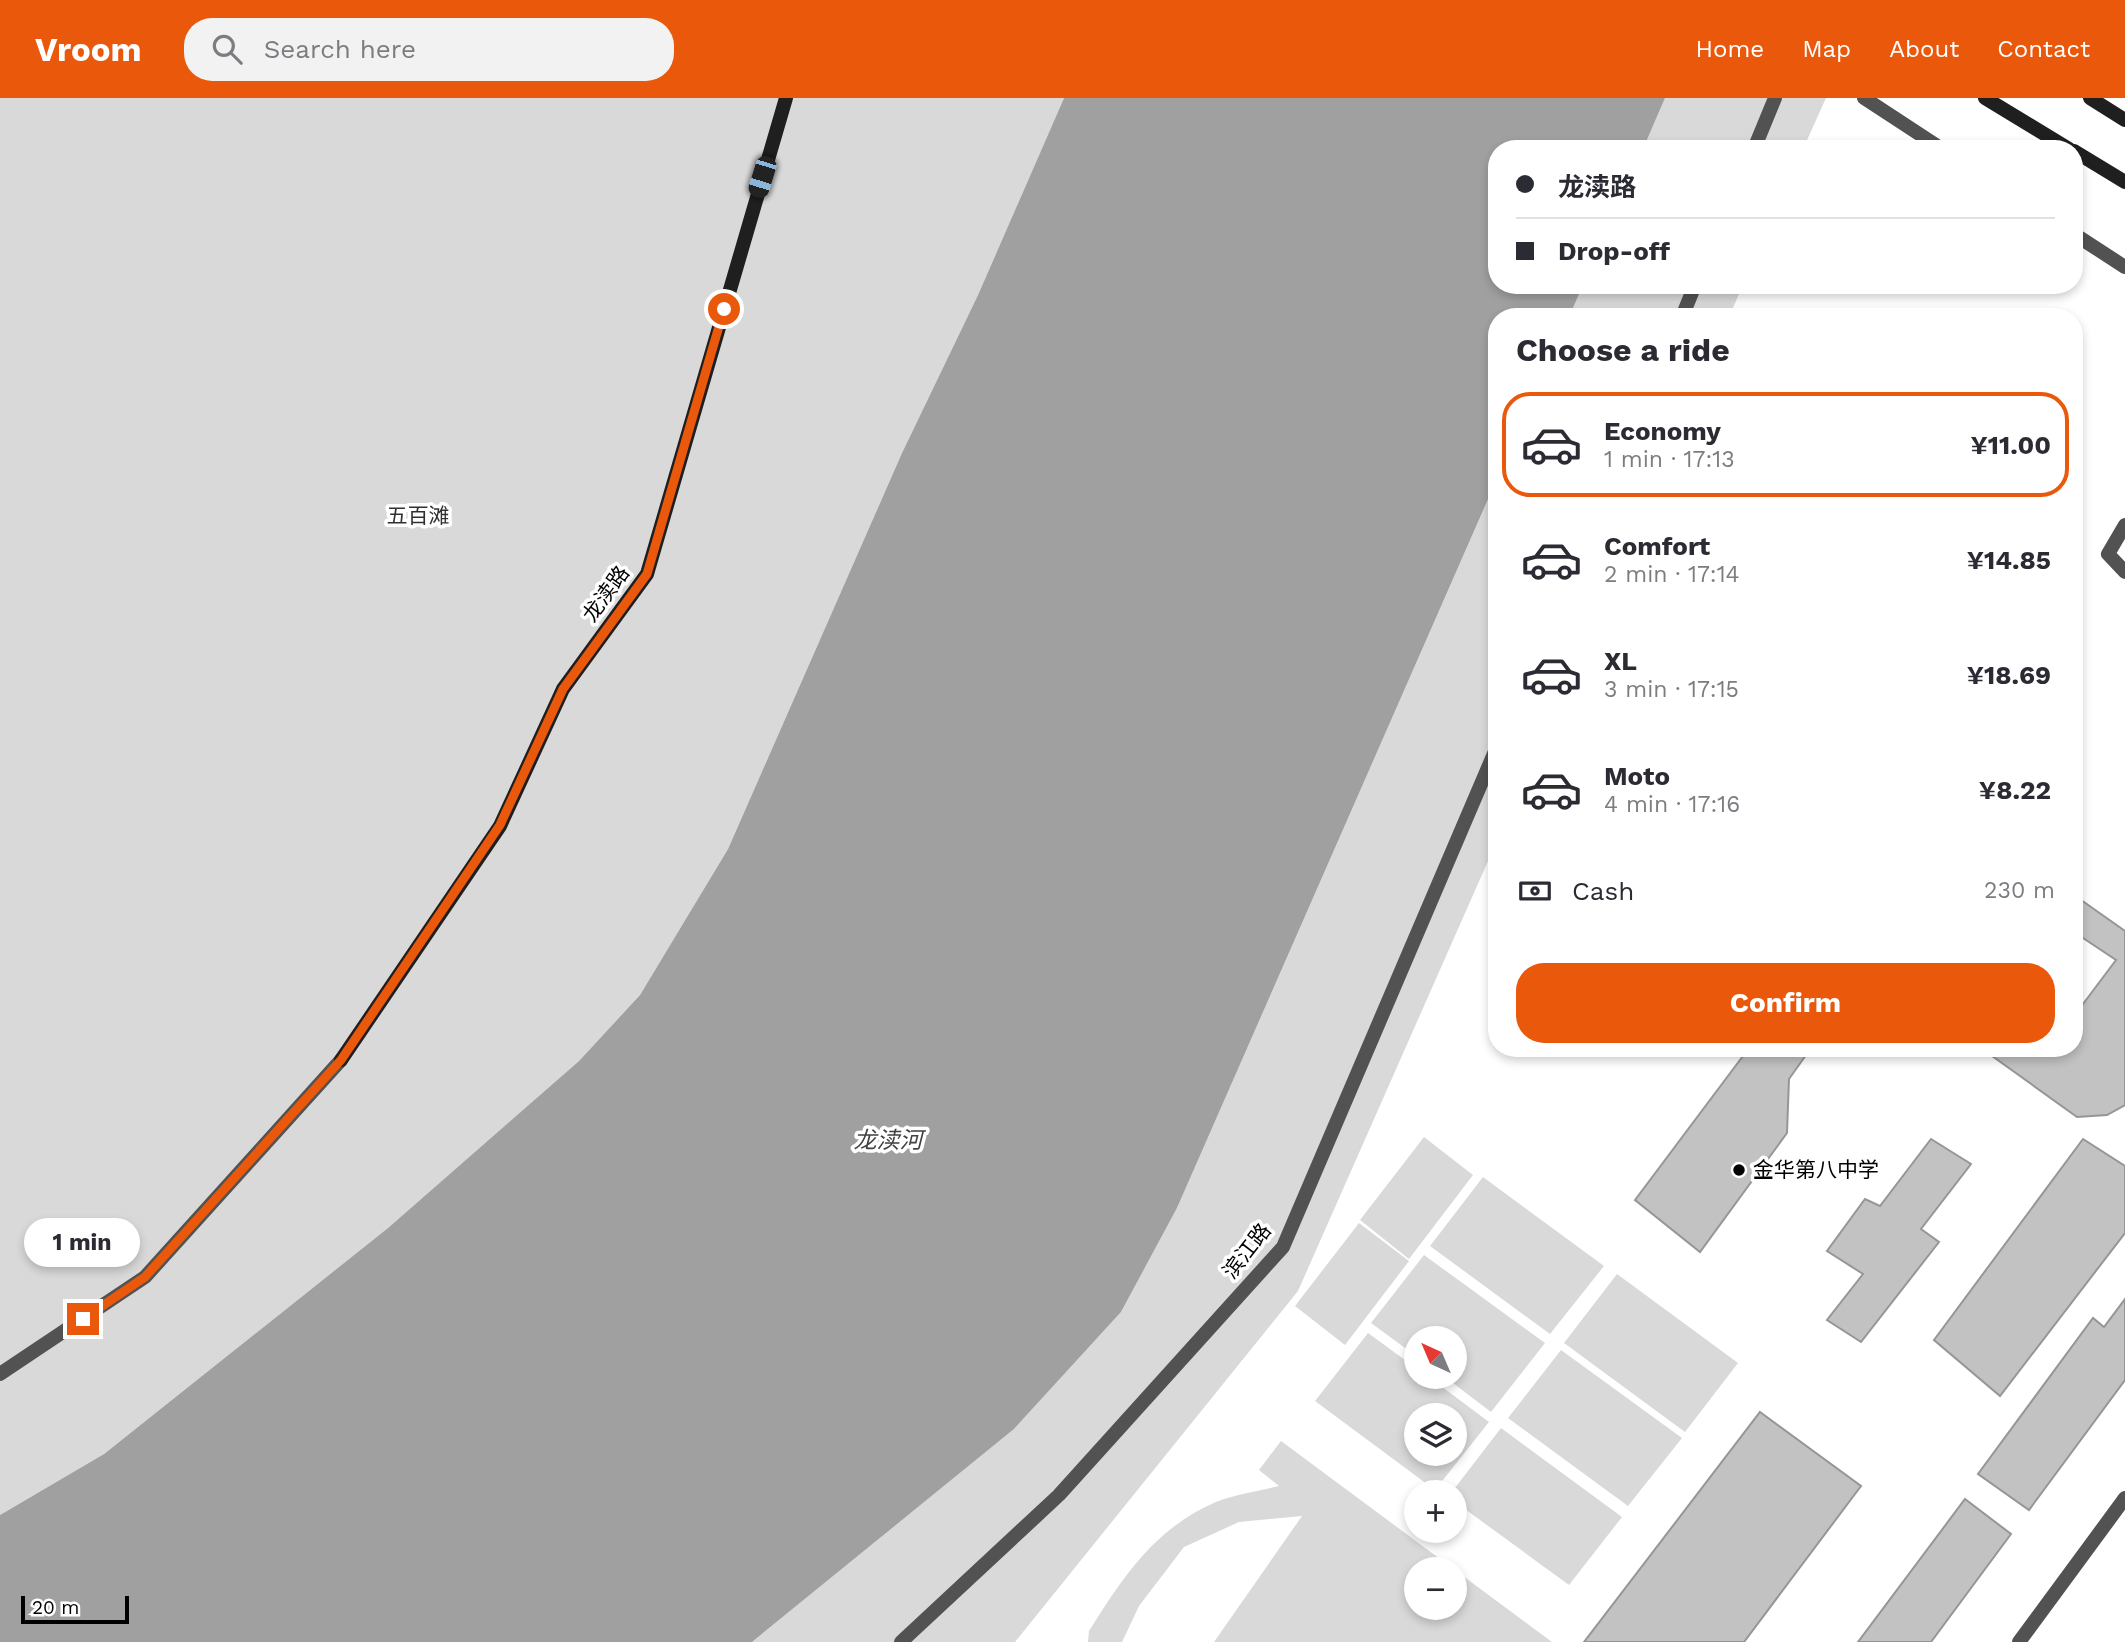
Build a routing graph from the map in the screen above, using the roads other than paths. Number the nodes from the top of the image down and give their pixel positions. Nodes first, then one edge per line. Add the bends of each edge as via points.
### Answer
1 (786, 98) edge
2 (1775, 98) edge
3 (1864, 98) edge
4 (1985, 98) edge
5 (2090, 98) edge
6 (2125, 120) edge
7 (1758, 140) edge
8 (1928, 140) edge
9 (2055, 140) edge
10 (2083, 157) edge
11 (2125, 182) edge
12 (2083, 240) edge
13 (2125, 267) edge
14 (2125, 525) edge
15 (2125, 572) edge
16 (1488, 768) edge
17 (0, 1374) edge
18 (2125, 1499) edge
19 (901, 1642) edge
20 (2019, 1642) edge

1 - 17 street, 龙渎路 via 647,574 563,689 500,825 341,1060 145,1277
2 - 7 street
3 - 8 street
4 - 9 street
5 - 6 street
10 - 11 street
12 - 13 street
14 - 15 street via 2108,554
16 - 19 street, 滨江路 via 1283,1247 1059,1495
18 - 20 street

